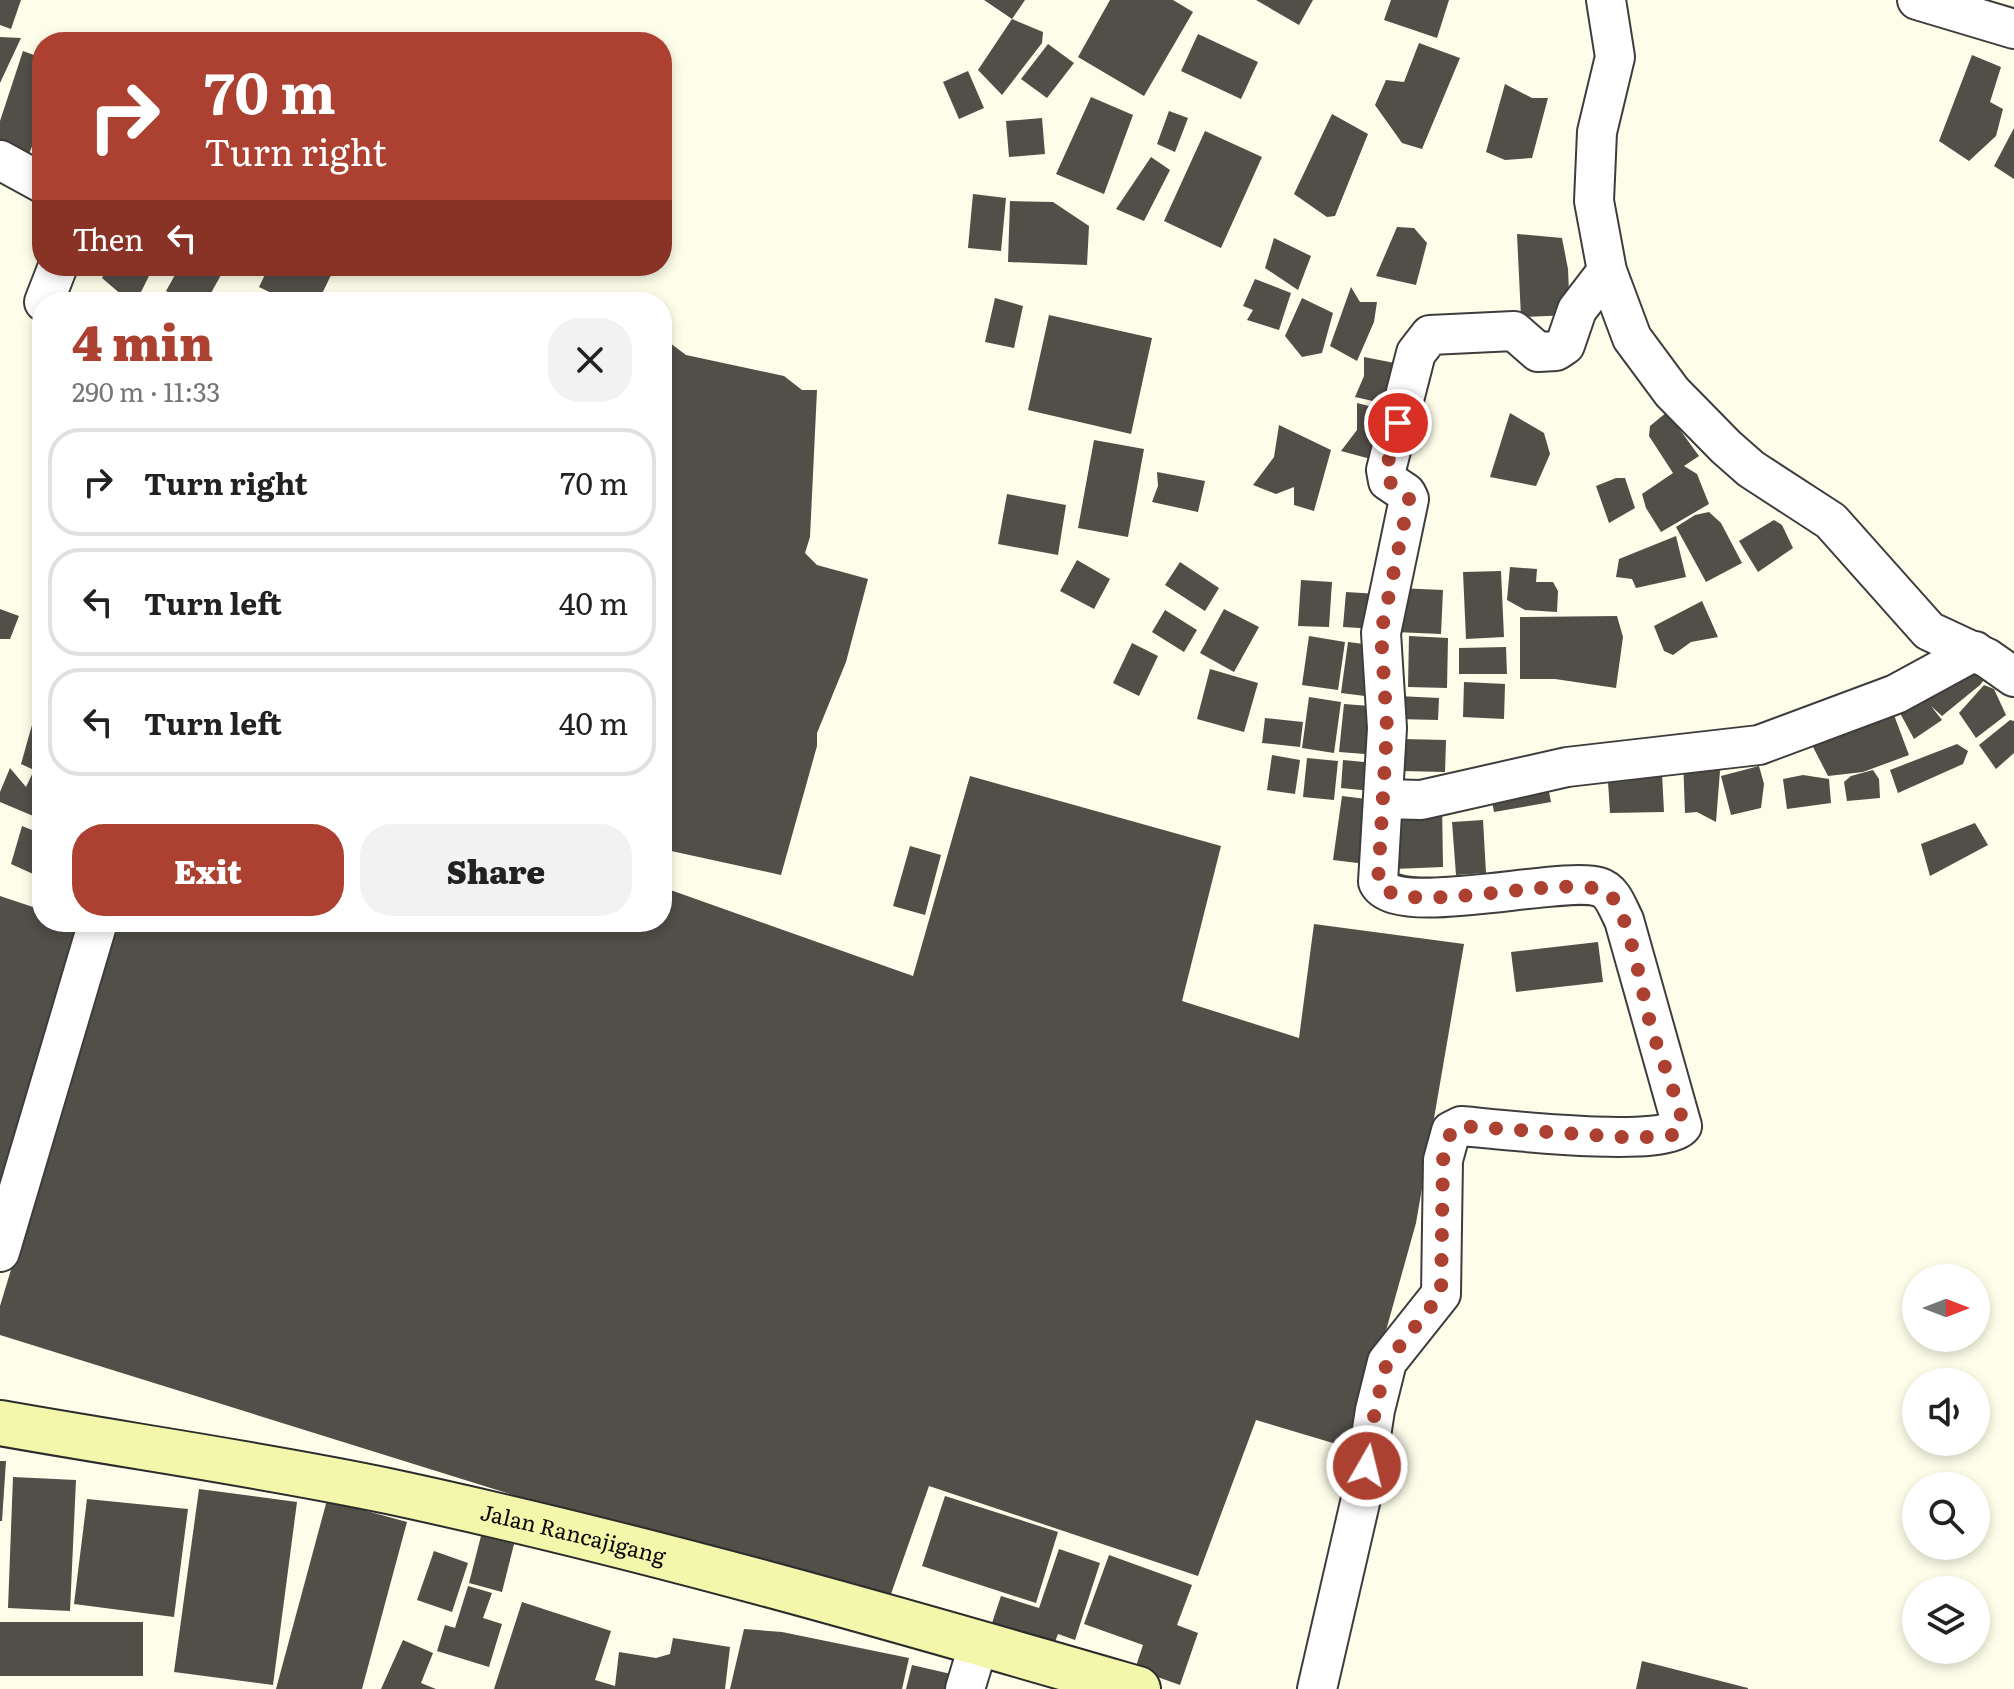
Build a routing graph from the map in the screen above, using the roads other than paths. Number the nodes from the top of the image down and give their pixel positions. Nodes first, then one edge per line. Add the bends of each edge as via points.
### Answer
1 (1606, 0) edge
2 (1917, 0) edge
3 (2014, 29) edge
4 (0, 160) edge
5 (32, 178) edge
6 (1607, 271) junction
7 (1975, 651) junction
8 (2014, 677) edge
9 (1384, 799) junction
10 (95, 932) edge
11 (0, 1252) edge
12 (0, 1423) edge
13 (979, 1643) junction
14 (965, 1689) edge
15 (1138, 1689) edge
16 (1317, 1689) edge

1 - 6 street via 1615,57 1597,132 1594,201
2 - 3 street
4 - 5 street
6 - 7 street via 1632,338 1697,418 1751,469 1831,521 1929,631
6 - 9 street via 1577,310 1565,345 1556,351 1538,352 1514,331 1499,330 1430,335 1416,353 1386,470 1388,481 1409,499 1381,633 1387,728
7 - 8 street
7 - 9 street via 1896,694 1759,745 1567,767 1421,800
9 - 16 street via 1378,882 1390,893 1513,893 1575,885 1600,887 1612,896 1624,920 1683,1123 1672,1135 1635,1138 1461,1126 1448,1136 1441,1294 1387,1362
10 - 11 street
12 - 13 main road, Jalan Rancajigang via 391,1492 662,1557
13 - 14 street
13 - 15 main road, Jalan Rancajigang

